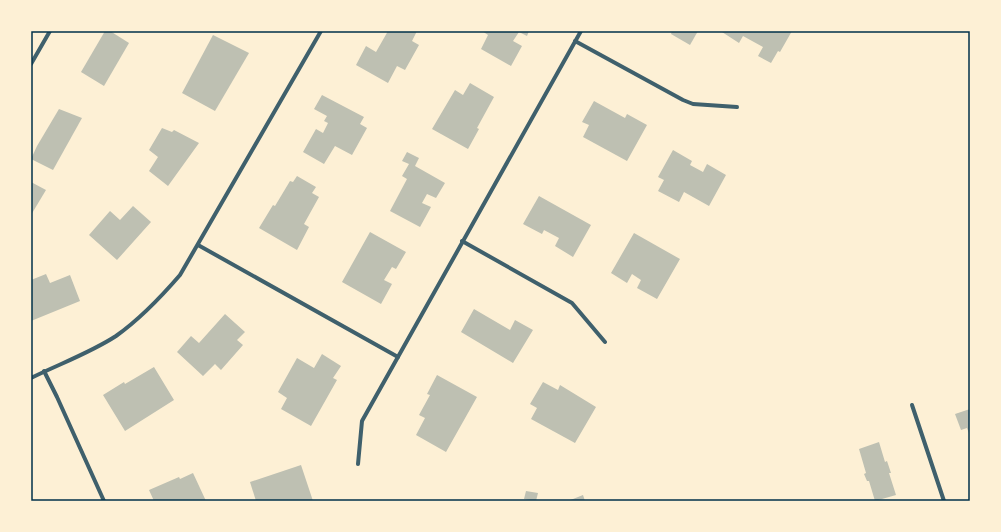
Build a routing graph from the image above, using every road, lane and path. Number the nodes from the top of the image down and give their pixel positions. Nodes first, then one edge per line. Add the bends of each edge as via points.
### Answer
1 (50, 31) edge
2 (321, 31) edge
3 (581, 31) edge
4 (575, 41) junction
5 (31, 64) edge
6 (737, 107) dead end
7 (462, 241) junction
8 (198, 245) junction
9 (605, 342) dead end
10 (398, 357) junction
11 (44, 371) junction
12 (31, 378) edge
13 (912, 405) dead end
14 (358, 464) dead end
15 (104, 501) edge
16 (944, 501) edge

1 - 5 street
2 - 8 street
3 - 4 street
4 - 6 street via 683,100 693,104
4 - 7 street
7 - 9 street via 572,303
7 - 10 street
8 - 10 street
8 - 11 street via 180,275 134,322 96,347
10 - 14 street via 362,421
11 - 12 street
11 - 15 street
13 - 16 street

